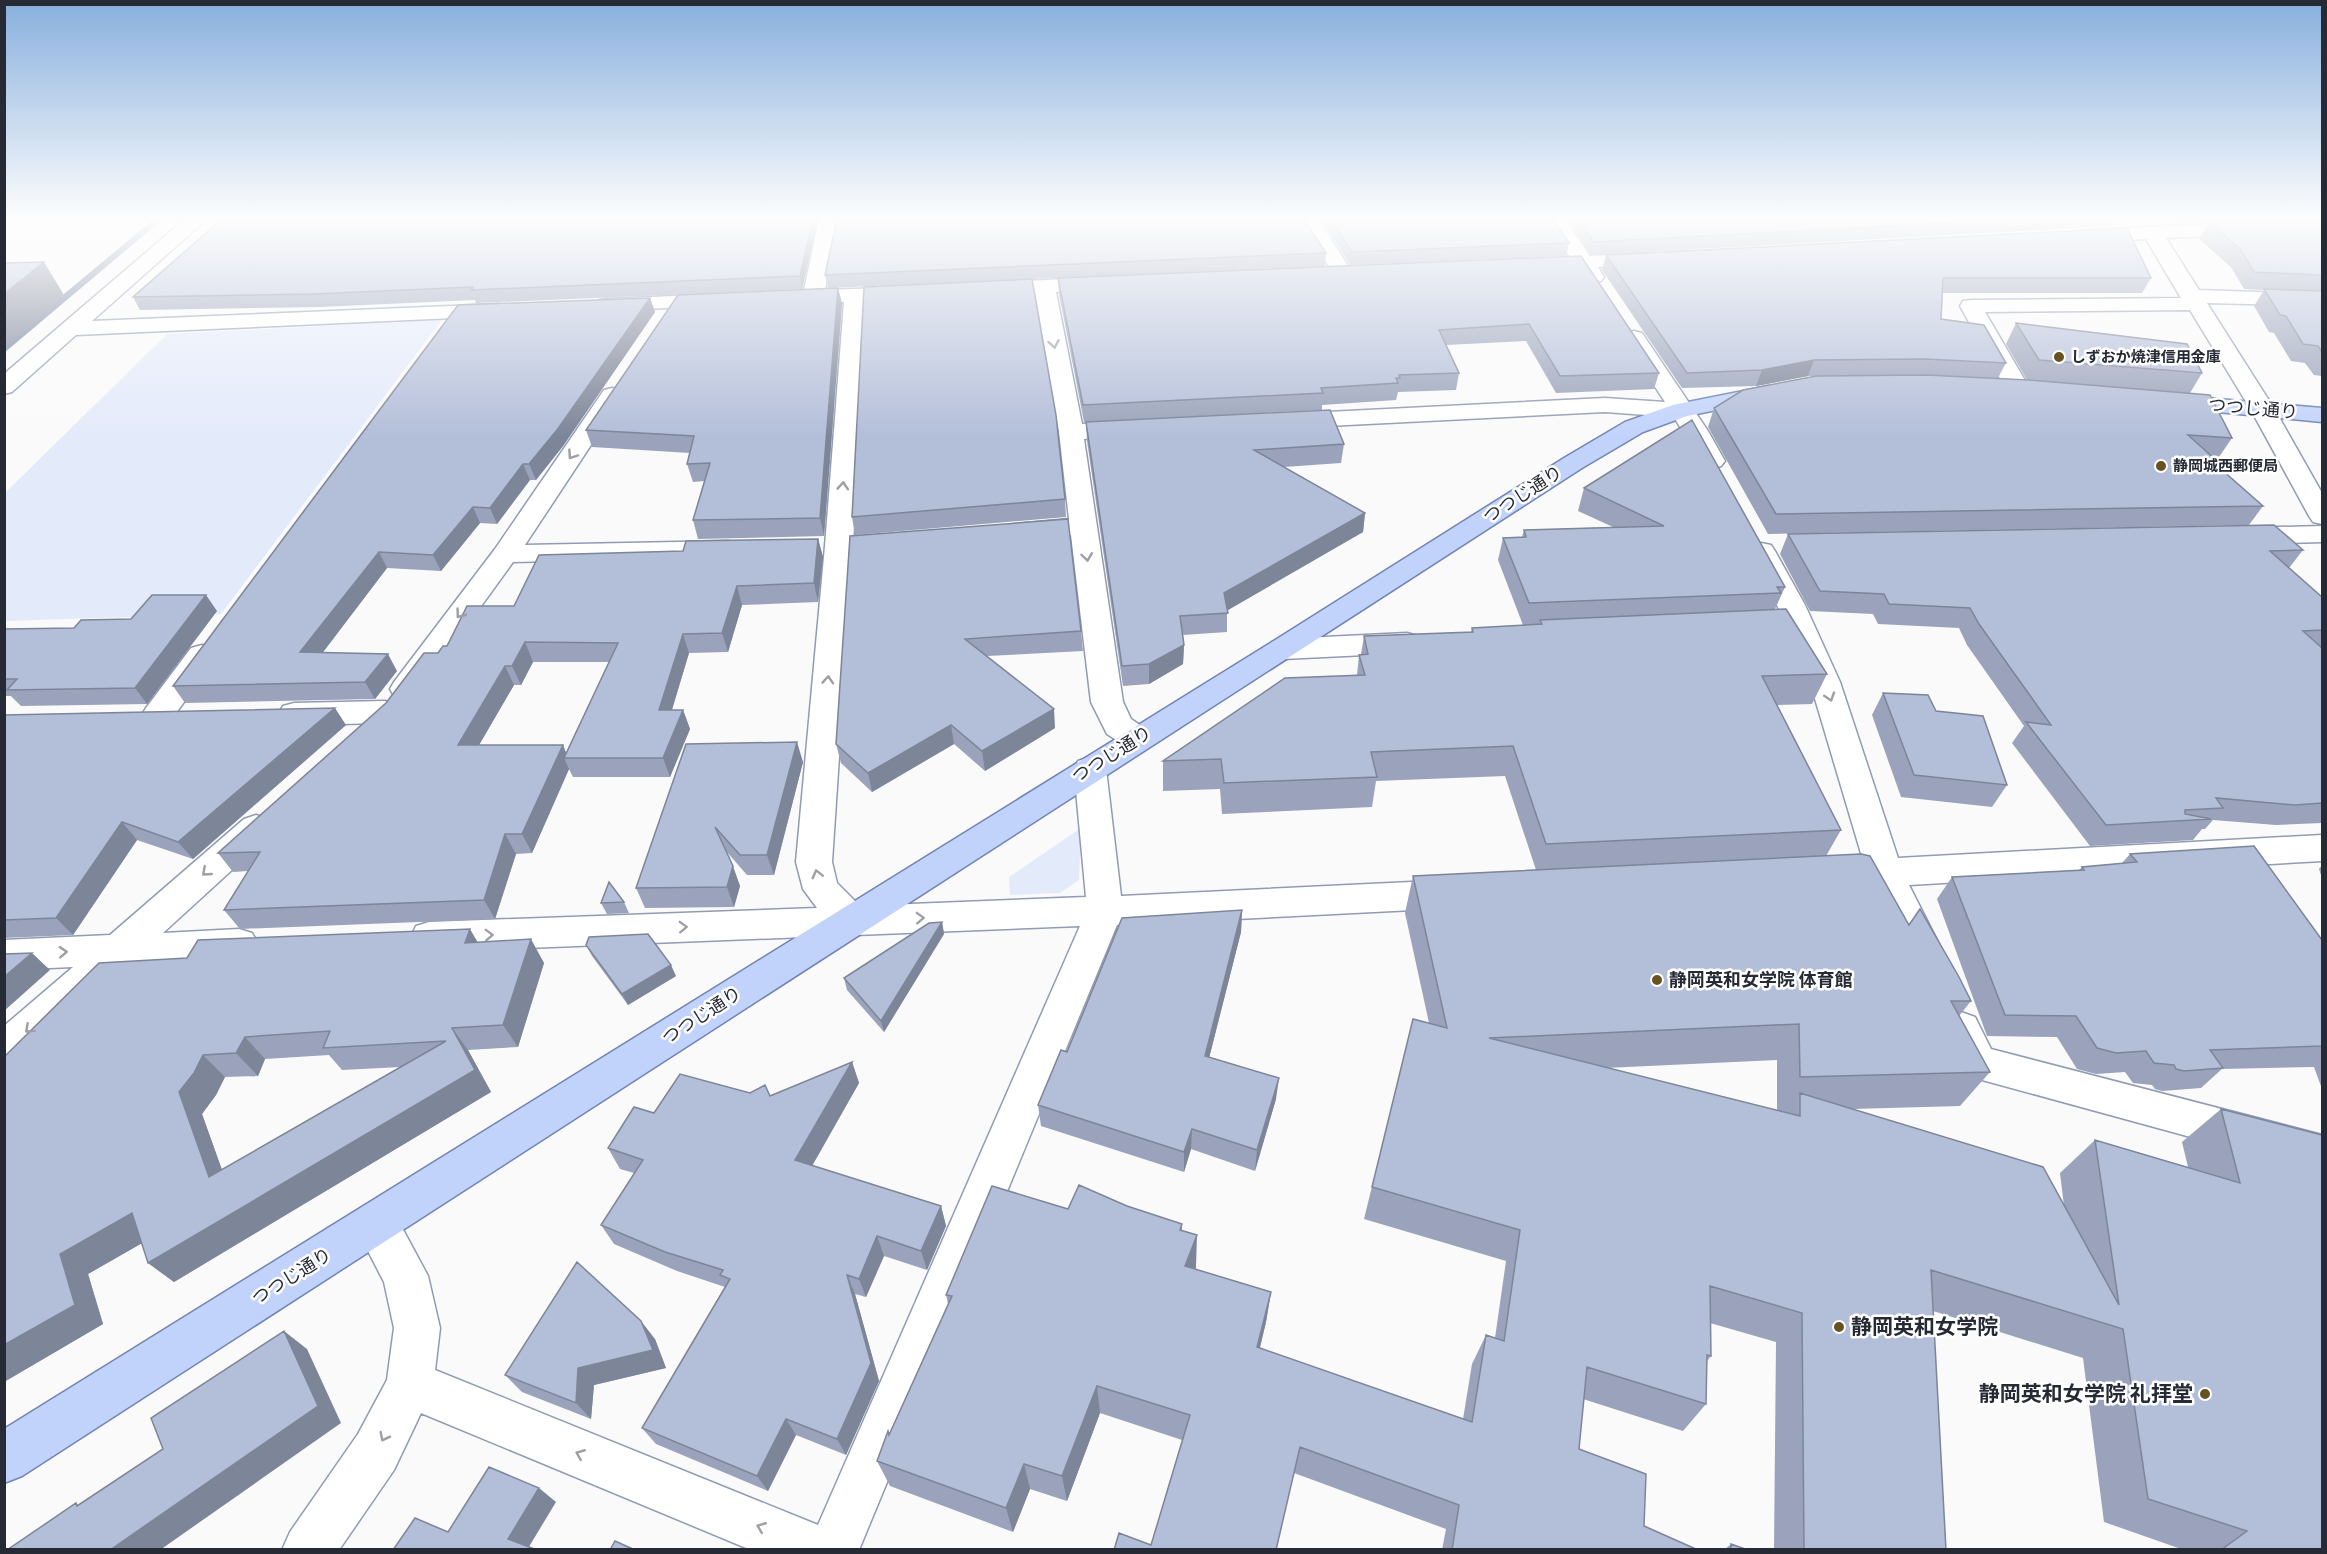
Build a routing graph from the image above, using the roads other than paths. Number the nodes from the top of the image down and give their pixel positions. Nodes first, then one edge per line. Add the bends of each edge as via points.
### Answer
1 (114, 292) edge
2 (814, 292) edge
3 (926, 292) edge
4 (1045, 292) edge
5 (1604, 292) edge
6 (2188, 292) edge
7 (855, 296) junction
8 (813, 297) junction
9 (778, 298) edge
10 (732, 300) edge
11 (2193, 300) junction
12 (2322, 300) edge
13 (675, 302) junction
14 (583, 306) edge
15 (514, 309) edge
16 (457, 311) junction
17 (71, 329) junction
18 (656, 331) edge
19 (436, 340) edge
20 (629, 370) edge
21 (4, 387) edge
22 (1796, 387) edge
23 (1984, 387) edge
24 (2018, 389) junction
25 (2053, 392) edge
26 (2146, 400) edge
27 (1681, 410) junction
28 (2263, 410) junction
29 (2322, 415) edge
30 (1271, 422) edge
31 (1153, 428) edge
32 (1071, 432) junction
33 (1724, 482) edge
34 (2322, 516) edge
35 (1083, 526) junction
36 (1001, 532) edge
37 (2322, 534) edge
38 (2216, 536) edge
39 (1763, 540) dead end
40 (756, 548) edge
41 (505, 554) junction
42 (214, 639) edge
43 (1436, 642) edge
44 (1283, 649) junction
45 (385, 712) junction
46 (269, 715) edge
47 (188, 716) edge
48 (356, 739) edge
49 (1138, 739) junction
50 (1090, 769) junction
51 (277, 809) edge
52 (2322, 848) edge
53 (1886, 873) junction
54 (1803, 877) edge
55 (1483, 892) edge
56 (1105, 910) junction
57 (851, 920) junction
58 (402, 938) edge
59 (272, 943) edge
60 (119, 949) junction
61 (4, 955) edge
62 (4, 1051) edge
63 (2322, 1154) edge
64 (376, 1224) junction
65 (410, 1384) junction
66 (4, 1458) edge
67 (308, 1550) edge
68 (815, 1550) edge
69 (833, 1550) edge

1 - 17 street
2 - 8 street
3 - 7 street
4 -> 32 street
5 - 27 street
6 - 11 street
7 - 8 street
57 -> 7 street via 821,889 814,862
8 - 9 street
10 - 13 street
11 - 12 street
11 - 24 street via 1971,306
11 - 28 street
13 - 14 street
13 - 18 street
15 - 16 street
16 - 17 street
16 - 19 street
17 - 21 street
20 -> 41 street
22 - 27 main road, つつじ通り
23 - 24 main road
24 - 25 main road
26 - 28 main road, つつじ通り
27 - 30 street via 1605,405
27 - 33 street
27 - 44 main road, つつじ通り via 1634,427 1573,463
28 - 29 main road, つつじ通り
28 - 34 street
31 - 32 street
32 - 35 street
35 - 36 street
35 -> 49 street via 1107,702 1118,726
37 - 38 street
39 -> 53 street via 1788,626 1825,682
40 - 41 street
41 -> 45 street
42 - 47 street via 145,716
43 - 44 street
44 - 49 main road, つつじ通り
45 - 46 street
45 - 48 street
49 - 50 main road, つつじ通り
50 - 56 street
50 - 57 main road, つつじ通り
51 -> 60 street
52 - 53 street
53 - 54 street
53 - 63 street via 1978,1063
55 - 56 street
57 -> 56 street
56 - 69 street
58 -> 57 street
57 - 64 main road, つつじ通り
59 - 60 street
61 -> 60 street
60 -> 62 street
64 - 65 street via 405,1276 417,1328
64 - 66 main road, つつじ通り
65 -> 67 street via 376,1452
68 -> 65 street

